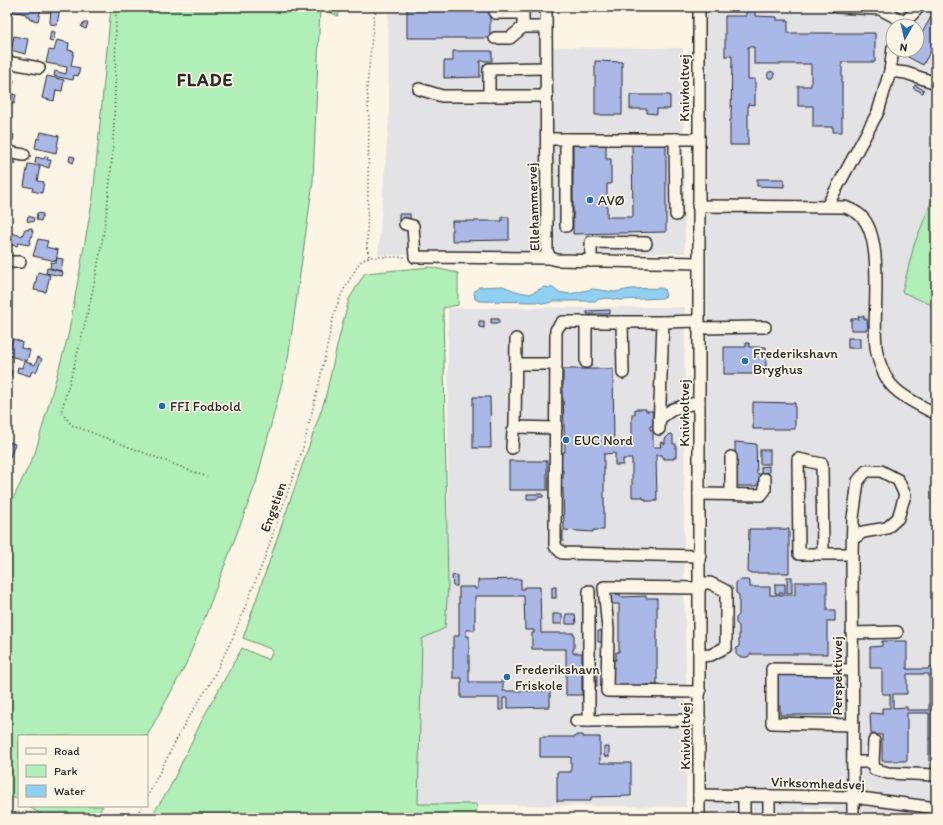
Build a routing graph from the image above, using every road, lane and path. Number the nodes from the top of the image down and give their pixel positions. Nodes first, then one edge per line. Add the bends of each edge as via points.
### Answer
1 (116, 7) edge
2 (375, 7) edge
3 (546, 7) edge
4 (699, 7) edge
5 (838, 7) edge
6 (919, 7) edge
7 (495, 13) dead end
8 (894, 18) edge
9 (909, 18) edge
10 (523, 27) junction
11 (546, 27) junction
12 (495, 38) dead end
13 (892, 58) edge
14 (7, 62) edge
15 (39, 68) dead end
16 (546, 68) junction
17 (890, 71) junction
18 (936, 83) edge
19 (419, 89) dead end
20 (489, 96) junction
21 (547, 96) junction
22 (547, 139) junction
23 (566, 139) junction
24 (676, 139) junction
25 (699, 139) junction
26 (7, 152) edge
27 (24, 155) dead end
28 (698, 206) junction
29 (827, 206) junction
30 (676, 215) dead end
31 (405, 224) dead end
32 (566, 226) dead end
33 (646, 243) dead end
34 (369, 257) junction
35 (415, 257) junction
36 (550, 258) junction
37 (591, 261) junction
38 (7, 262) edge
39 (20, 262) dead end
40 (698, 263) junction
41 (586, 322) junction
42 (622, 322) junction
43 (662, 322) junction
44 (698, 324) junction
45 (765, 327) dead end
46 (516, 339) dead end
47 (586, 362) dead end
48 (516, 364) junction
49 (556, 364) junction
50 (623, 373) dead end
51 (699, 402) junction
52 (936, 414) edge
53 (515, 427) junction
54 (556, 428) junction
55 (512, 448) dead end
56 (731, 457) dead end
57 (207, 478) dead end
58 (765, 479) dead end
59 (699, 494) junction
60 (731, 494) junction
61 (852, 539) junction
62 (823, 554) junction
63 (852, 554) junction
64 (700, 556) junction
65 (700, 586) junction
66 (589, 591) dead end
67 (897, 632) dead end
68 (852, 633) junction
69 (700, 656) junction
70 (852, 670) junction
71 (700, 692) junction
72 (700, 720) junction
73 (576, 721) dead end
74 (589, 721) junction
75 (852, 725) junction
76 (874, 741) dead end
77 (853, 762) junction
78 (873, 762) junction
79 (936, 775) edge
80 (148, 795) edge
81 (699, 795) junction
82 (744, 795) junction
83 (769, 796) junction
84 (853, 797) junction
85 (141, 807) edge
86 (936, 808) edge
87 (7, 816) edge
88 (41, 818) edge
89 (135, 818) edge
90 (699, 818) edge
91 (744, 818) edge
92 (769, 818) edge
93 (853, 818) edge

1 - 57 path via 110,180 100,253 82,339 61,412 72,425
2 - 34 path via 367,87
3 - 11 street, Ellehammervej
4 - 25 street, Knivholtvej
5 - 8 street via 880,9
6 - 9 street
7 - 10 street via 523,13
10 - 11 street
10 - 12 street via 510,38
11 - 16 street, Ellehammervej
13 - 17 street
14 - 15 street
16 - 20 street via 489,69
16 - 21 street, Ellehammervej
17 - 18 street via 906,73
17 - 29 street via 878,112
19 - 20 street via 442,96
20 - 21 street
21 - 22 street, Ellehammervej
22 - 23 street
22 - 36 street, Ellehammervej
23 - 24 street
23 - 32 street
24 - 25 street
24 - 30 street
25 - 28 street, Knivholtvej
26 - 27 street
28 - 29 street
28 - 40 street, Knivholtvej
29 - 52 street via 845,206 861,216 871,232 875,250 876,347 887,380 898,392
31 - 35 street via 413,226
33 - 37 street via 591,242
34 - 35 path
34 - 80 path, Engstien via 360,262 342,290 335,310 303,448 264,560 233,636 210,684 185,723
35 - 36 street
36 - 37 street, Ellehammervej
37 - 40 street, Ellehammervej
38 - 39 street
40 - 44 street, Knivholtvej
41 - 42 street
41 - 47 street
41 - 49 street via 562,322 556,330
42 - 43 street
42 - 50 street
43 - 44 street
43 - 51 street via 659,424 673,409
44 - 45 street
44 - 51 street, Knivholtvej
46 - 48 street
48 - 49 street
48 - 53 street
49 - 54 street
51 - 59 street, Knivholtvej
53 - 54 street
53 - 55 street
54 - 64 street via 555,546 562,553
56 - 60 street
58 - 60 street via 765,490 761,495
59 - 60 street
59 - 64 street, Knivholtvej
61 - 61 street, Perspektivvej via 863,532 887,528 898,518 905,495 898,480 881,471 866,471 858,481
61 - 63 street, Perspektivvej
62 - 62 street via 822,464 798,459 799,554
62 - 63 street
63 - 68 street, Perspektivvej
64 - 65 street, Knivholtvej
65 - 69 street, Knivholtvej
65 - 69 street via 710,583 726,591 726,647 711,655
65 - 71 street via 604,587 604,594 608,629 607,691
66 - 74 street
67 - 68 street
68 - 70 street, Perspektivvej
69 - 71 street, Knivholtvej
70 - 75 street, Perspektivvej
70 - 75 street via 772,670 772,723
71 - 72 street, Knivholtvej
72 - 74 street
72 - 81 street, Knivholtvej
73 - 74 street
75 - 77 street, Perspektivvej
76 - 78 street
77 - 78 street
77 - 84 street, Perspektivvej
78 - 79 street via 874,768 888,773
81 - 82 street, Virksomhedsvej
81 - 90 street, Knivholtvej
82 - 83 street, Virksomhedsvej
82 - 91 street
83 - 84 street, Virksomhedsvej
83 - 92 street
84 - 86 street, Virksomhedsvej
84 - 93 street, Perspektivvej
85 - 89 path
87 - 88 path via 22,811

